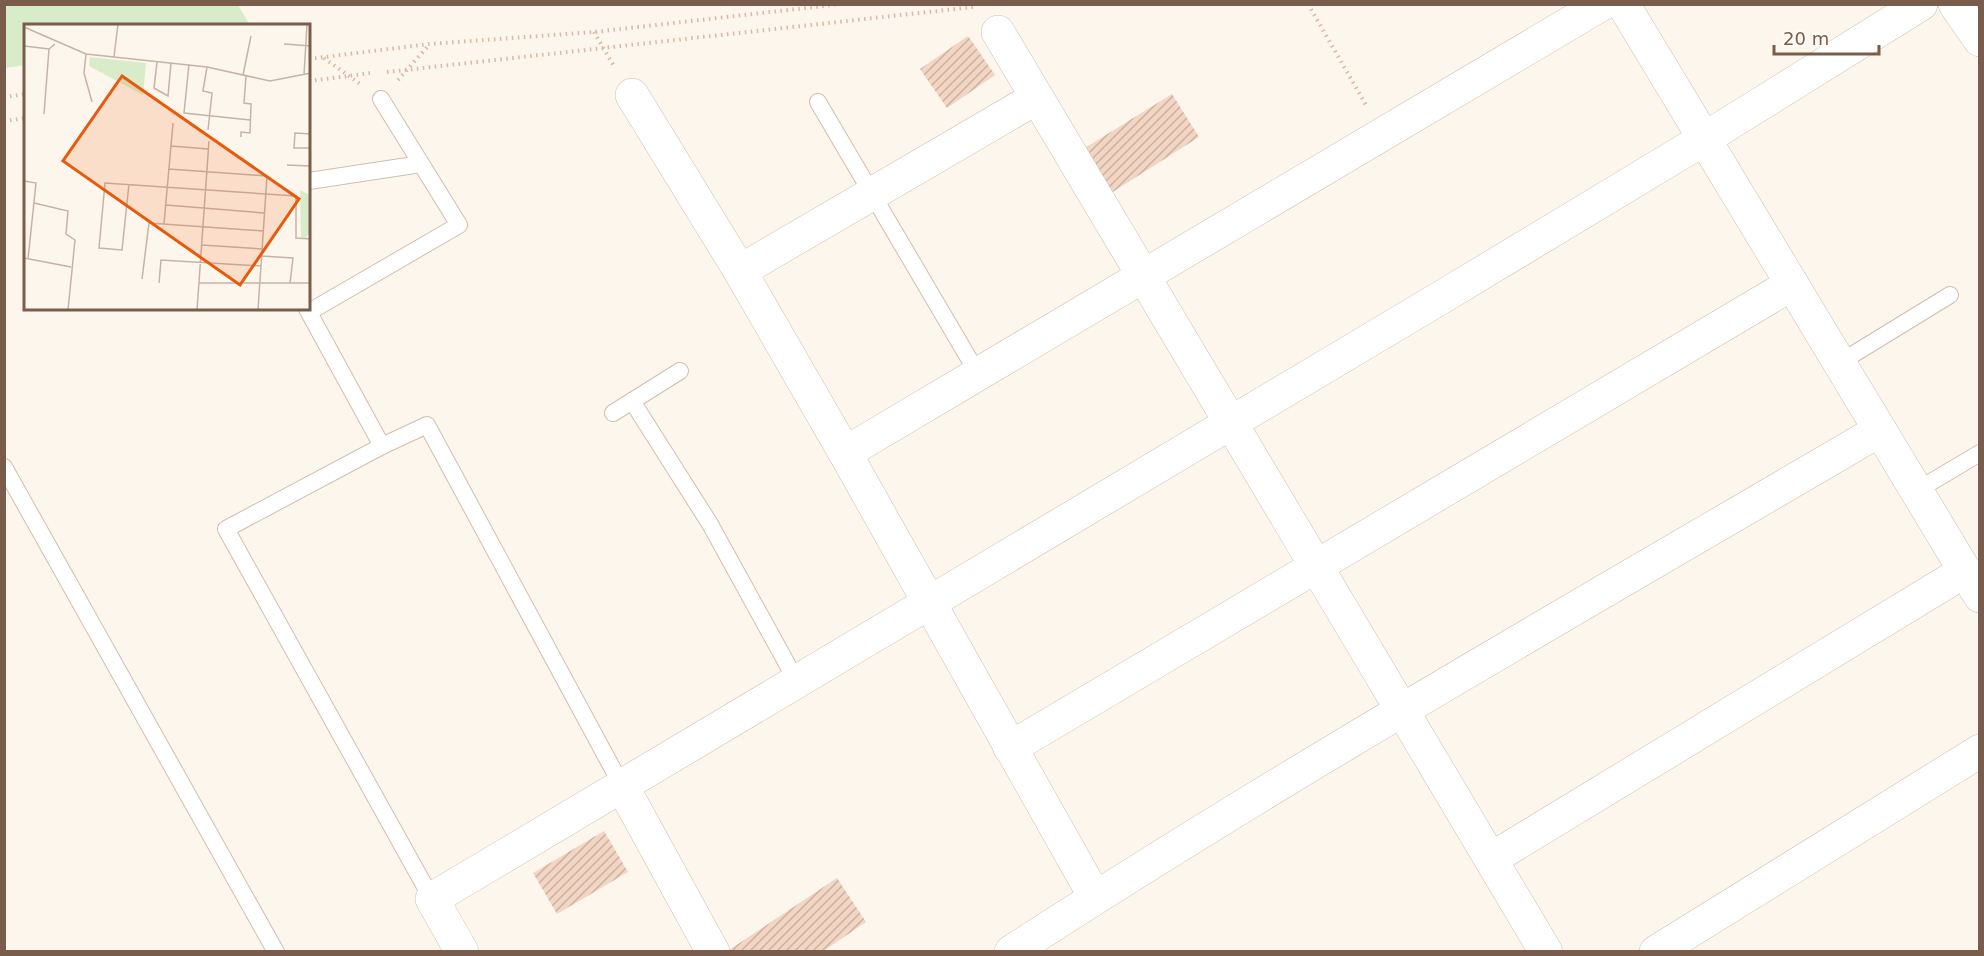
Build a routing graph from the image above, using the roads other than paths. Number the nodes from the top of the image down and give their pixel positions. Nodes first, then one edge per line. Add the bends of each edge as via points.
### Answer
1 (1602, 4) edge
2 (1623, 4) edge
3 (1921, 4) edge
4 (1955, 4) edge
5 (998, 32) dead end
6 (1980, 40) edge
7 (632, 95) dead end
8 (1036, 98) junction
9 (381, 99) road end
10 (818, 102) dead end
11 (1704, 139) junction
12 (421, 164) junction
13 (310, 181) edge
14 (872, 194) junction
15 (740, 271) junction
16 (1144, 276) junction
17 (1792, 284) junction
18 (1950, 295) dead end
19 (310, 309) edge
20 (308, 310) edge
21 (1839, 363) junction
22 (680, 371) dead end
23 (978, 374) junction
24 (632, 401) junction
25 (613, 412) dead end
26 (1231, 422) junction
27 (1880, 430) junction
28 (382, 446) junction
29 (845, 453) junction
30 (1980, 453) edge
31 (4, 467) edge
32 (1917, 491) junction
33 (1317, 567) junction
34 (1972, 583) edge
35 (930, 602) junction
36 (797, 682) junction
37 (1403, 711) junction
38 (1010, 748) junction
39 (1980, 751) edge
40 (622, 786) junction
41 (1491, 859) junction
42 (1095, 897) junction
43 (432, 899) junction
44 (276, 951) edge
45 (462, 951) edge
46 (713, 951) edge
47 (1011, 951) edge
48 (1546, 951) edge
49 (1656, 951) edge

1 - 16 street
2 - 11 street
3 - 11 street
4 - 6 street
5 - 8 street
7 - 15 street
8 - 14 street
8 - 16 street
9 - 12 lane
10 - 14 lane
11 - 17 street
11 - 26 street
12 - 13 lane
12 - 19 lane via 459,225
14 - 15 street
14 - 23 lane
15 - 29 street
16 - 23 street
16 - 26 street
17 - 21 street
17 - 33 street
18 - 21 lane
20 - 28 lane
21 - 27 street
22 - 24 lane
23 - 29 street
24 - 25 lane
24 - 36 lane via 710,524
26 - 33 street
26 - 35 street
27 - 32 street
27 - 37 street
28 - 40 lane via 427,425
28 - 43 lane via 226,529
29 - 35 street
30 - 32 lane
31 - 44 lane
32 - 34 street
33 - 37 street
33 - 38 street
34 - 41 street
35 - 36 street
35 - 38 street
36 - 40 street
37 - 41 street
37 - 42 street
38 - 42 street
39 - 49 street
40 - 43 street
40 - 46 street
41 - 48 street
42 - 47 street
43 - 45 street

